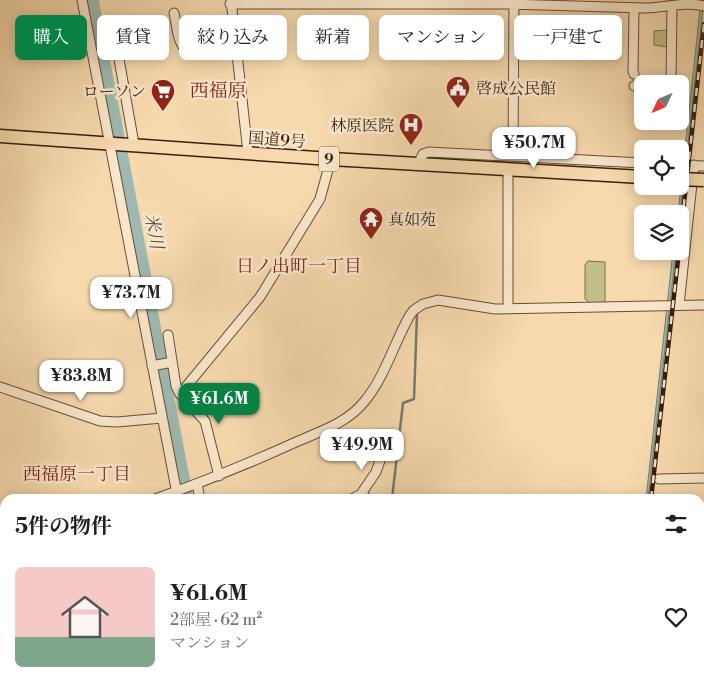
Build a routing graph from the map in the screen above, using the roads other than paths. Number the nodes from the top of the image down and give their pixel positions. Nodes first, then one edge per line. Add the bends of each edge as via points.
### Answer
1 (82, 0) edge
2 (231, 2) edge
3 (347, 2) edge
4 (462, 2) edge
5 (514, 2) edge
6 (672, 6) junction
7 (704, 6) edge
8 (634, 8) junction
9 (174, 12) dead end
10 (232, 15) edge
11 (179, 33) edge
12 (119, 60) edge
13 (237, 60) edge
14 (634, 74) dead end
15 (671, 75) edge
16 (0, 136) edge
17 (110, 142) junction
18 (131, 144) junction
19 (248, 153) junction
20 (513, 156) junction
21 (331, 159) junction
22 (634, 163) edge
23 (418, 164) junction
24 (689, 165) edge
25 (694, 165) junction
26 (704, 166) edge
27 (508, 169) junction
28 (634, 177) edge
29 (689, 179) edge
30 (704, 180) edge
31 (672, 305) junction
32 (704, 305) edge
33 (508, 308) junction
34 (168, 335) dead end
35 (162, 364) junction
36 (0, 386) edge
37 (180, 394) junction
38 (162, 418) junction
39 (381, 458) dead end
40 (219, 476) junction
41 (704, 478) edge
42 (659, 479) dead end
43 (193, 486) junction
44 (177, 494) edge
45 (197, 494) edge
46 (366, 494) edge

1 - 17 street
2 - 3 street
2 - 10 street
3 - 4 street
4 - 5 street
5 - 8 street
5 - 20 street
6 - 7 street
6 - 8 street
6 - 15 street
8 - 14 street
9 - 11 street
12 - 18 street
13 - 19 street
16 - 17 highway, 国道9号 / 9
17 - 18 highway, 国道9号 / 9
17 - 35 street
18 - 19 highway, 国道9号 / 9
19 - 21 highway, 国道9号 / 9
20 - 22 street
20 - 23 street via 429,152 423,154
21 - 23 highway, 国道9号 / 9
21 - 37 street via 320,199 265,290
23 - 27 highway, 国道9号 / 9
24 - 25 street
25 - 26 street
25 - 31 street
27 - 28 highway, 国道9号 / 9
27 - 33 street
29 - 30 highway, bridge
31 - 32 street
31 - 33 street
33 - 40 street via 438,300 418,307 407,320 371,392 352,414 330,428
34 - 35 street
35 - 37 street
35 - 38 street
36 - 38 street via 100,421
37 - 40 street via 206,421
38 - 44 street
39 - 46 street
40 - 43 street
41 - 42 street
43 - 44 street
43 - 45 street

